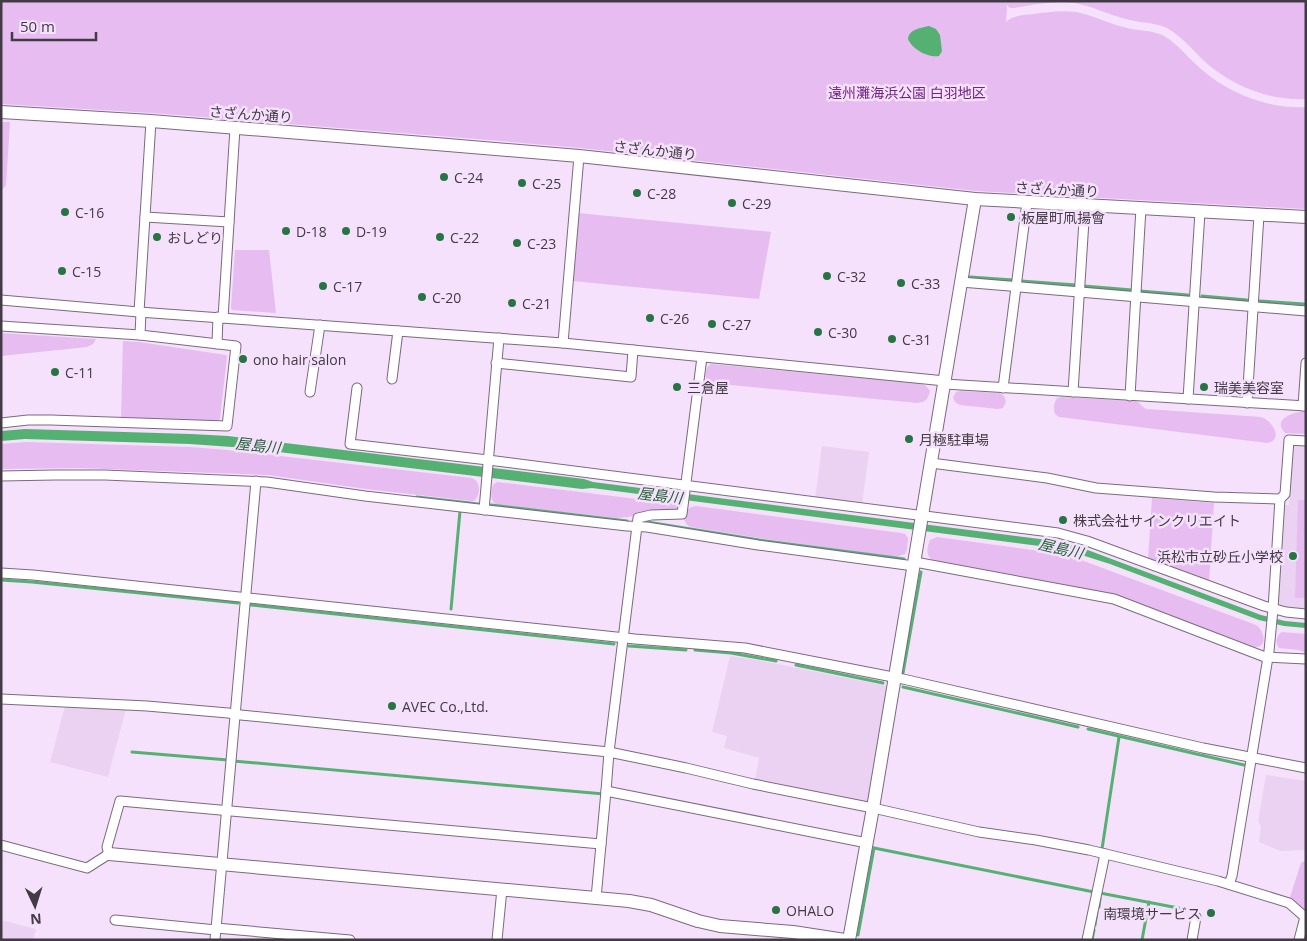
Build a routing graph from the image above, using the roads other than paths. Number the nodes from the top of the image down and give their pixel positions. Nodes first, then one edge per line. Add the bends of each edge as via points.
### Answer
1 (1, 112) edge
2 (151, 121) junction
3 (235, 128) junction
4 (579, 156) junction
5 (975, 199) junction
6 (1027, 202) junction
7 (1085, 206) junction
8 (1141, 208) junction
9 (1200, 212) junction
10 (1258, 215) junction
11 (145, 217) junction
12 (1306, 217) edge
13 (229, 222) junction
14 (961, 282) junction
15 (1016, 287) junction
16 (1080, 292) junction
17 (1136, 297) junction
18 (1, 300) edge
19 (1194, 302) junction
20 (1253, 307) junction
21 (1306, 311) edge
22 (140, 312) junction
23 (220, 318) junction
24 (320, 325) junction
25 (1, 326) edge
26 (398, 331) junction
27 (140, 335) junction
28 (499, 338) junction
29 (563, 343) junction
30 (217, 344) junction
31 (633, 350) junction
32 (702, 357) junction
33 (496, 363) junction
34 (1306, 363) edge
35 (392, 379) dead end
36 (945, 382) junction
37 (357, 388) dead end
38 (1003, 388) junction
39 (310, 392) dead end
40 (1073, 392) junction
41 (1130, 396) junction
42 (1188, 399) junction
43 (1247, 403) junction
44 (1304, 406) edge
45 (1, 423) edge
46 (1306, 441) edge
47 (488, 462) junction
48 (931, 463) junction
49 (1, 476) edge
50 (256, 481) junction
51 (686, 487) junction
52 (1280, 499) junction
53 (484, 510) junction
54 (922, 517) junction
55 (637, 526) junction
56 (915, 564) junction
57 (1, 573) edge
58 (245, 596) junction
59 (1273, 611) junction
60 (1306, 614) edge
61 (622, 637) junction
62 (1268, 657) junction
63 (1306, 659) edge
64 (895, 678) junction
65 (1, 699) edge
66 (235, 714) junction
67 (609, 752) junction
68 (1251, 758) junction
69 (1306, 768) edge
70 (606, 791) junction
71 (873, 808) junction
72 (226, 811) junction
73 (867, 843) junction
74 (602, 844) junction
75 (1, 845) edge
76 (109, 854) junction
77 (1105, 854) junction
78 (222, 864) junction
79 (1229, 884) junction
80 (502, 889) junction
81 (596, 898) junction
82 (1196, 917) dead end
83 (115, 920) dead end
84 (216, 929) junction
85 (1302, 934) edge
86 (215, 940) edge
87 (350, 940) edge
88 (498, 940) edge
89 (847, 940) edge
90 (1088, 940) edge
91 (1192, 940) edge

1 - 2 street, さざんか通り
2 - 3 street, さざんか通り
2 - 11 street
3 - 4 street, さざんか通り
3 - 13 street
4 - 5 street, さざんか通り
4 - 29 street
5 - 6 street, さざんか通り
5 - 14 street
6 - 7 street, さざんか通り
6 - 15 street
7 - 8 street, さざんか通り
7 - 16 street
8 - 9 street, さざんか通り
8 - 17 street
9 - 10 street, さざんか通り
9 - 19 street
10 - 12 street, さざんか通り
10 - 20 street
11 - 13 street
11 - 22 street
13 - 23 street
14 - 15 street
14 - 36 street
15 - 16 street
15 - 38 street
16 - 17 street
16 - 40 street
17 - 19 street
17 - 41 street
18 - 22 street
19 - 20 street
19 - 42 street
20 - 21 street
20 - 43 street
22 - 23 street
22 - 27 street
23 - 24 street
23 - 30 street
24 - 26 street
24 - 39 street
25 - 27 street
26 - 28 street
26 - 35 street
27 - 30 street
28 - 29 street
28 - 33 street
29 - 31 street
30 - 45 street via 236,346 227,426 51,420
31 - 32 street
31 - 33 street via 630,377
32 - 36 street
32 - 51 street
33 - 47 street
34 - 44 street
36 - 38 street
36 - 48 street
37 - 47 street via 350,444
38 - 40 street
40 - 41 street
41 - 42 street
42 - 43 street
43 - 44 street
46 - 52 street via 1289,440 1285,494
47 - 51 street
47 - 53 street
48 - 52 street via 1047,478 1096,488
48 - 54 street
49 - 50 street via 55,474
50 - 53 street
50 - 58 street
51 - 54 street
51 - 55 street via 682,514 638,518
52 - 59 street
53 - 55 street
54 - 56 street
54 - 59 street via 1073,536
55 - 56 street
55 - 61 street
56 - 62 street via 1114,599
56 - 64 street
57 - 58 street
58 - 61 street
58 - 66 street
59 - 60 street
59 - 62 street
61 - 64 street via 746,648
61 - 67 street
62 - 63 street
62 - 68 street
64 - 68 street
64 - 71 street
65 - 66 street
66 - 67 street
66 - 72 street
67 - 70 street
67 - 71 street
68 - 69 street
68 - 79 street
70 - 73 street
70 - 74 street
71 - 73 street
71 - 77 street via 979,832
72 - 74 street
72 - 76 street via 120,801 107,847
72 - 78 street
73 - 89 street
74 - 81 street
75 - 76 street via 87,868
76 - 78 street
77 - 79 street
77 - 90 street
78 - 80 street
78 - 84 street
79 - 85 street via 1289,903 1305,917
80 - 81 street
80 - 88 street
81 - 89 street via 640,902 720,926
82 - 91 street
83 - 84 street
84 - 86 street
84 - 87 street

